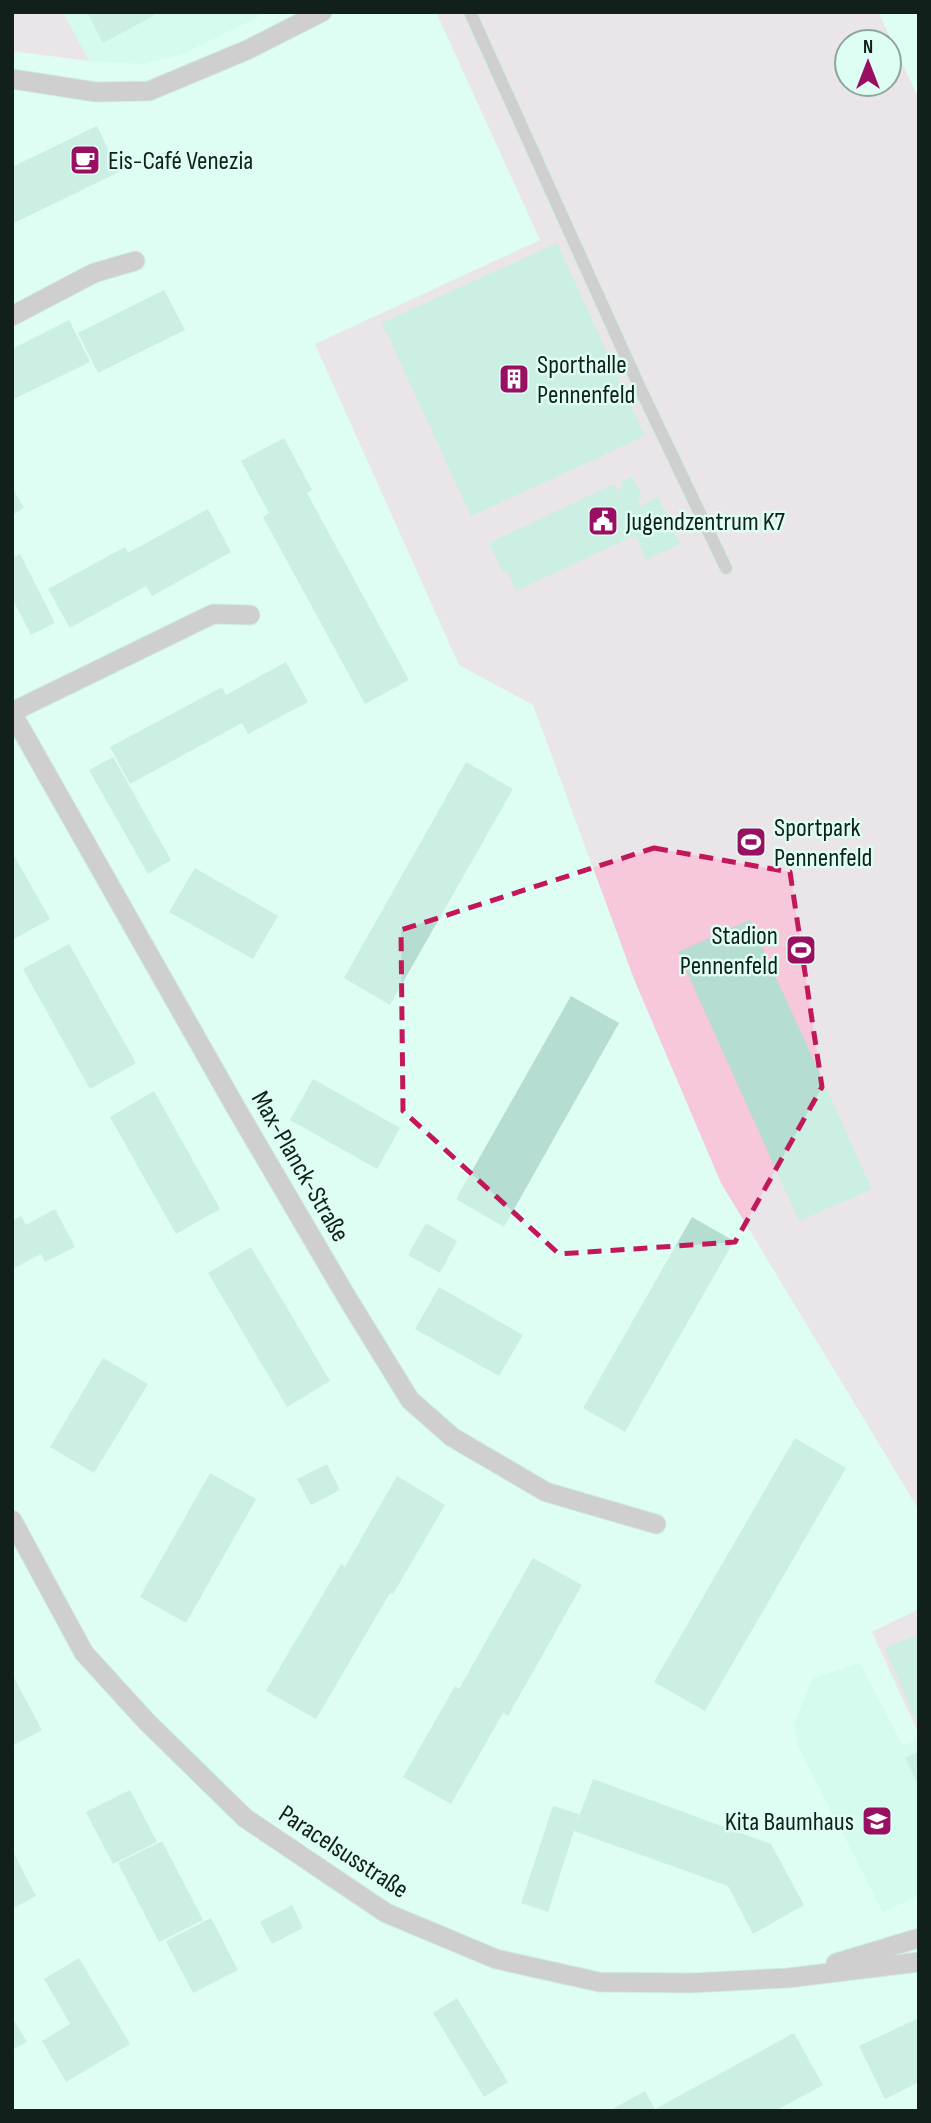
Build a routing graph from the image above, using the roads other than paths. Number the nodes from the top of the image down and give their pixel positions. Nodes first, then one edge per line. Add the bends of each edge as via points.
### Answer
1 (322, 12) edge
2 (470, 12) edge
3 (12, 79) edge
4 (135, 261) dead end
5 (12, 316) edge
6 (726, 568) dead end
7 (250, 615) dead end
8 (12, 712) edge
9 (12, 1520) edge
10 (656, 1524) dead end
11 (919, 1938) edge
12 (919, 1962) edge
13 (788, 1978) junction

1 - 3 street via 149,91 96,92
2 - 6 lane via 639,388
4 - 5 street via 94,272
7 - 8 street, Max-Planck-Straße via 213,614
8 - 10 street, Max-Planck-Straße via 236,1108 410,1400 452,1437 546,1492
9 - 13 street, Paracelsusstraße via 84,1653 147,1722 245,1818 386,1913 496,1959 598,1982
11 - 13 street, Paracelsusstraße
12 - 13 street, Paracelsusstraße

